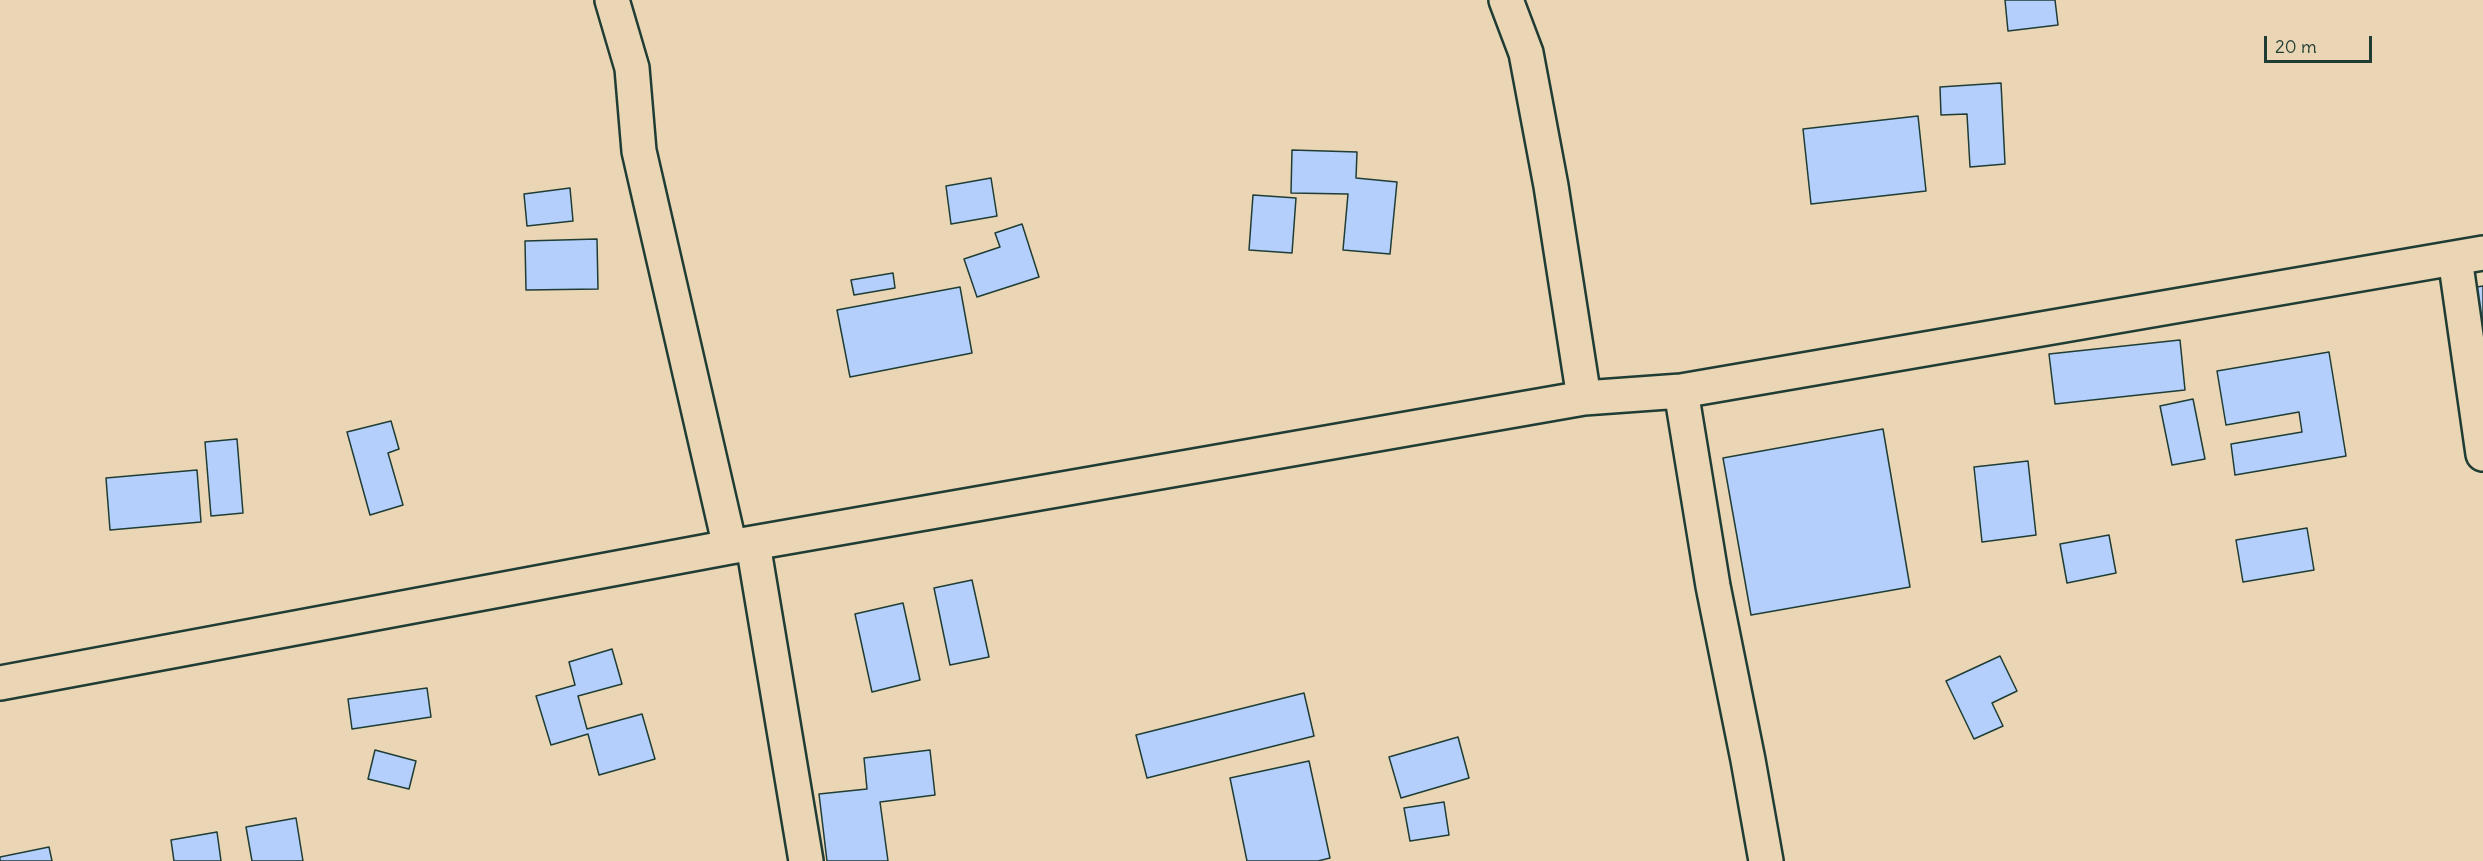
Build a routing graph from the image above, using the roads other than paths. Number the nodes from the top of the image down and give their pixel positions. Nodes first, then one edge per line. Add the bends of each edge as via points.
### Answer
1 (612, 0) edge
2 (1506, 0) edge
3 (2469, 256) edge
4 (1681, 391) junction
5 (1584, 398) junction
6 (2483, 454) edge
7 (742, 545) junction
8 (0, 683) edge
9 (806, 861) edge
10 (1766, 861) edge

1 - 7 street via 632,68 639,151
2 - 5 street via 1526,53
3 - 4 street
3 - 6 street
4 - 5 street
4 - 10 street via 1713,586
5 - 7 street
7 - 8 street
7 - 9 street

